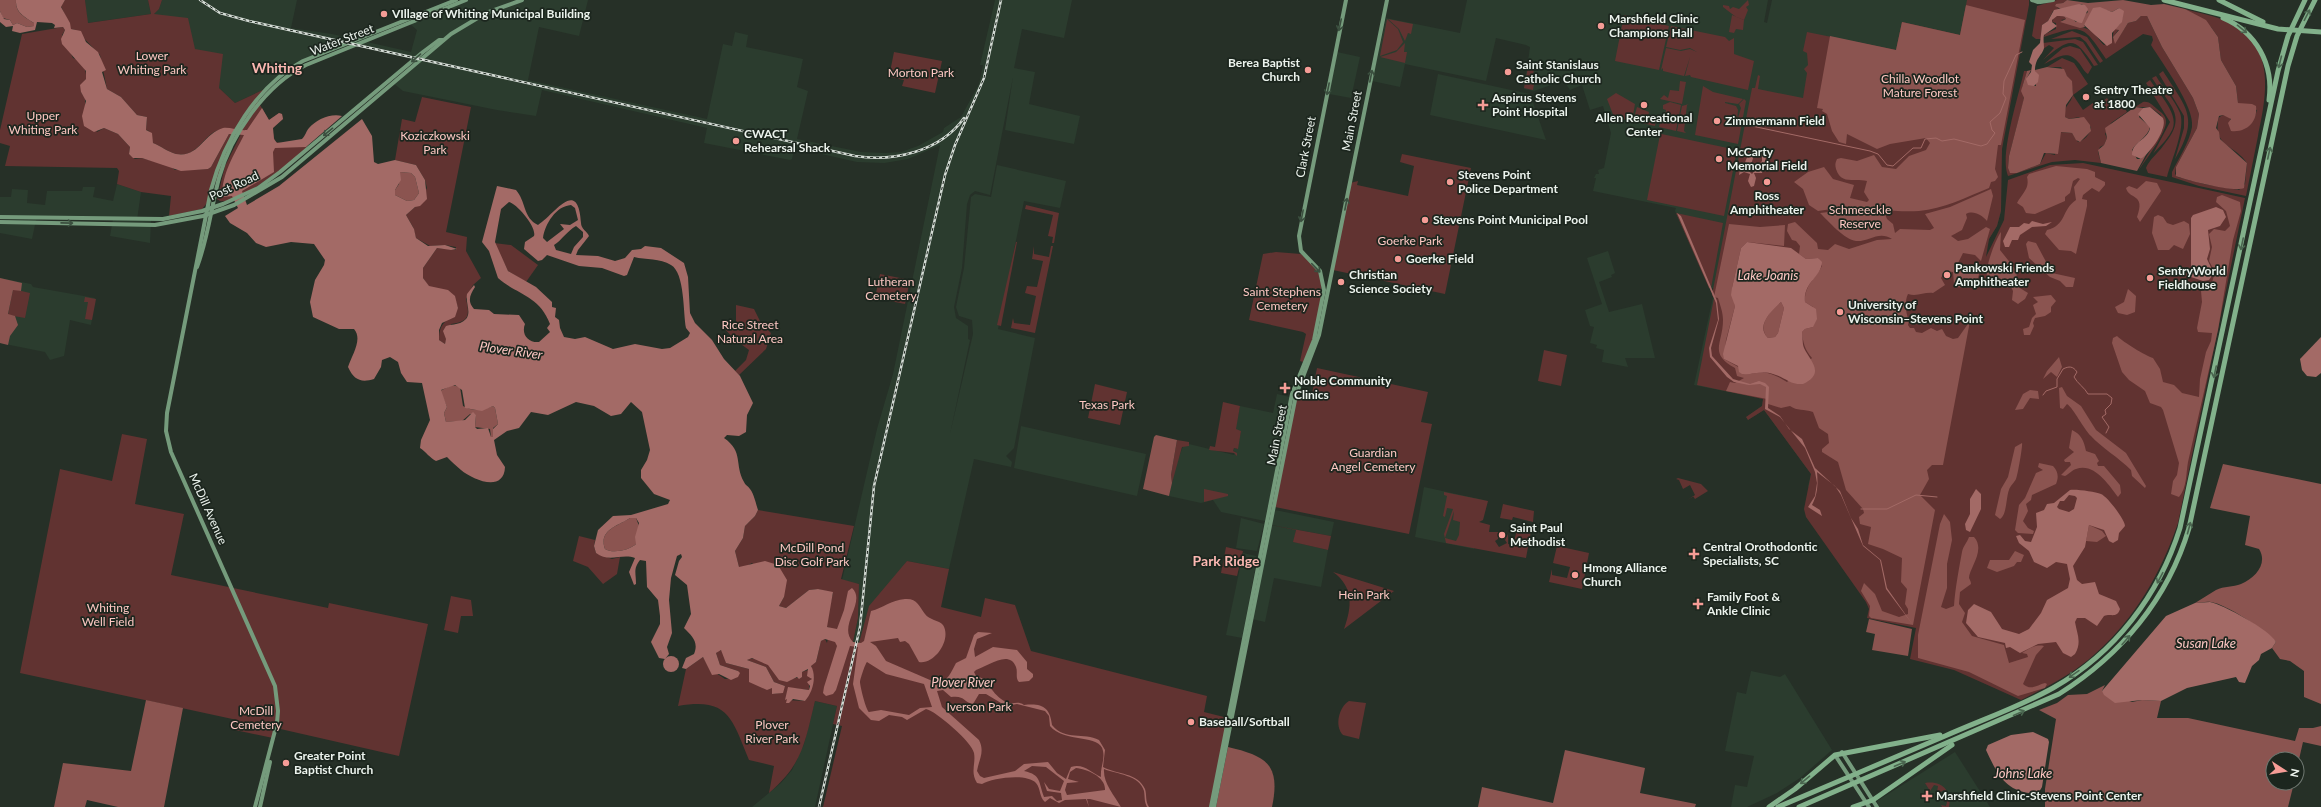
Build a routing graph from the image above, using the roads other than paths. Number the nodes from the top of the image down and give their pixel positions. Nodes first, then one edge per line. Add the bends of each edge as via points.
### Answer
1 (456, 0) edge
2 (466, 0) edge
3 (522, 0) edge
4 (1346, 0) edge
5 (1387, 0) edge
6 (2032, 0) edge
7 (2053, 0) edge
8 (2164, 0) edge
9 (2219, 0) edge
10 (2305, 0) edge
11 (2315, 0) edge
12 (2041, 1) edge
13 (2207, 11) junction
14 (2283, 28) junction
15 (2321, 31) edge
16 (443, 40) junction
17 (240, 129) junction
18 (236, 136) junction
19 (2264, 138) junction
20 (216, 195) junction
21 (245, 197) junction
22 (233, 202) junction
23 (223, 204) junction
24 (210, 212) junction
25 (0, 217) edge
26 (193, 219) junction
27 (0, 222) edge
28 (155, 225) junction
29 (204, 225) junction
30 (195, 270) junction
31 (1324, 290) joint
32 (1990, 726) junction
33 (1952, 733) junction
34 (271, 750) junction
35 (1841, 750) junction
36 (1835, 755) junction
37 (1873, 800) junction
38 (1866, 806) edge
39 (255, 807) edge
40 (260, 807) edge
41 (1213, 807) edge
42 (1769, 807) edge
43 (1778, 807) edge
44 (1799, 807) edge
45 (1853, 807) edge
46 (1859, 807) edge
47 (1877, 807) edge

1 - 17 main road, Water Street via 303,62 277,78 257,100
2 - 17 main road, Water Street via 294,71 266,94
3 - 16 main road via 492,10
4 -> 31 main road, Clark Street via 1299,236 1301,251 1320,272
41 -> 5 main road, Main Street via 1296,395 1319,335
6 - 12 main road
7 - 12 main road
8 - 13 highway
9 - 14 highway via 2250,17
10 -> 19 highway via 2283,53
32 -> 11 highway via 2051,699 2093,671 2121,646 2138,626 2168,581 2184,543 2193,510 2290,59
13 - 14 highway
13 -> 19 highway via 2239,26 2255,43 2264,59 2270,87
14 - 15 highway
16 -> 21 main road, Post Road via 429,47 282,171
16 - 21 main road, Post Road via 282,177
17 - 18 main road, Water Street
18 - 20 main road, Water Street via 225,160
18 - 24 main road, Water Street via 222,156 215,177
19 -> 33 highway via 2180,528 2172,553 2153,590 2118,637 2072,676 2029,700
20 - 23 main road via 217,202
20 - 24 main road, Water Street
21 - 22 main road, Post Road
22 - 23 main road, Post Road
22 - 24 main road, Post Road
23 - 24 main road, Post Road
24 - 25 main road, Post Road via 151,220
24 - 26 main road, Post Road
24 - 28 main road
24 - 29 main road, McDill Avenue
24 - 30 main road, McDill Avenue via 205,247
26 - 28 main road, Post Road
26 - 29 main road via 202,221
27 -> 28 main road, Post Road
29 - 30 main road, McDill Avenue
30 - 34 main road, McDill Avenue via 167,413 166,432 171,452 275,686 278,715
31 - 41 main road, Main Street via 1313,344 1292,394
32 - 37 highway via 1943,750
44 -> 32 highway
33 - 35 highway
33 - 43 highway
34 - 39 main road, McDill Avenue
34 - 40 main road, McDill Avenue
35 - 36 highway
35 - 37 main road
36 - 38 main road
36 -> 42 highway
37 - 38 highway
37 - 47 main road
38 - 45 highway
38 - 46 highway

